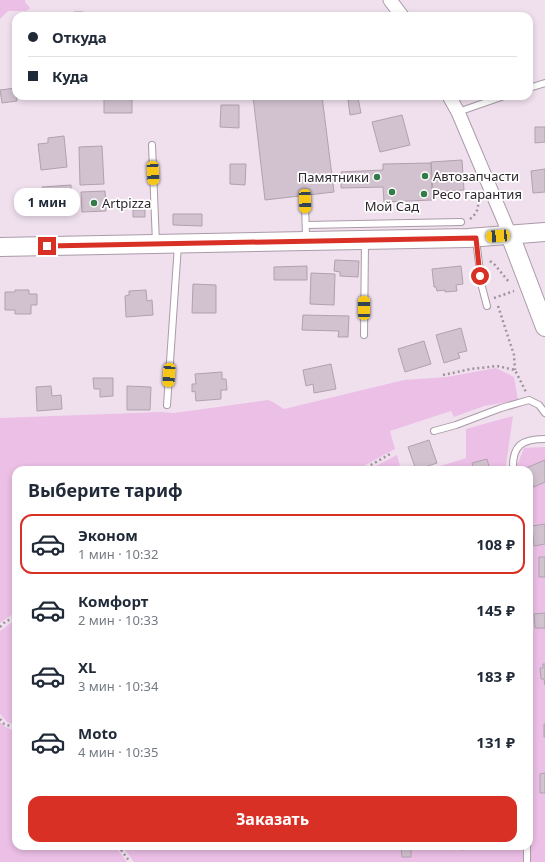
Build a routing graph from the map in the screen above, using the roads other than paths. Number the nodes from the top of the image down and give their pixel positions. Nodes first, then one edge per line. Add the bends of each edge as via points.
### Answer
1 (390, 0) edge
2 (399, 12) edge
3 (545, 83) edge
4 (533, 87) edge
5 (451, 100) edge
6 (492, 100) edge
7 (458, 112) junction
8 (152, 145) dead end
9 (305, 201) dead end
10 (461, 222) road end
11 (545, 232) edge
12 (306, 234) junction
13 (510, 235) junction
14 (364, 241) junction
15 (156, 244) junction
16 (178, 244) junction
17 (476, 246) junction
18 (0, 247) edge
19 (487, 306) dead end
20 (545, 327) edge
21 (364, 335) dead end
22 (167, 404) dead end
23 (545, 413) edge
24 (434, 431) dead end
25 (545, 439) edge
26 (514, 466) edge
27 (527, 850) edge
28 (527, 862) edge

1 - 2 street
3 - 4 lane
5 - 7 street
6 - 7 lane
7 - 13 street
8 - 15 lane
9 - 12 lane
10 - 12 lane
11 - 13 main road
12 - 14 main road
12 - 16 main road
13 - 17 main road
13 - 20 main road
14 - 17 main road
14 - 21 lane
15 - 16 main road
15 - 18 main road
16 - 22 lane
17 - 19 lane
23 - 24 lane via 539,405 529,400
25 - 26 lane via 533,438 521,443 516,451
27 - 28 lane

